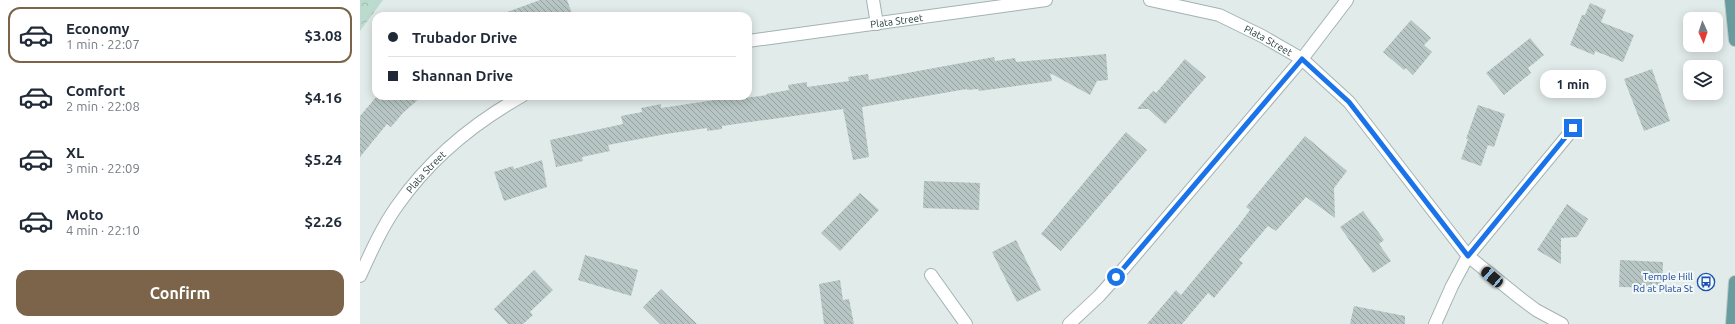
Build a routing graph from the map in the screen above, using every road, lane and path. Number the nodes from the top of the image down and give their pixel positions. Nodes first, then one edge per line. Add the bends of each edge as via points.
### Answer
1 (873, 0) edge
2 (1046, 0) edge
3 (1150, 0) edge
4 (1347, 0) edge
5 (1731, 0) edge
6 (877, 24) junction
7 (752, 40) edge
8 (1735, 40) edge
9 (1302, 59) junction
10 (515, 100) edge
11 (1573, 128) dead end
12 (1468, 256) junction
13 (931, 275) dead end
14 (360, 276) edge
15 (1735, 282) edge
16 (966, 324) edge
17 (1069, 324) edge
18 (1435, 324) edge
19 (1562, 324) edge
20 (1732, 324) edge

1 - 6 street
2 - 6 street, Plata Street
3 - 9 street, Plata Street via 1219,15
4 - 9 street
5 - 8 main road
6 - 7 street, Plata Street
9 - 12 street, Plata Street via 1349,102
9 - 17 street via 1099,296
10 - 14 street, Plata Street via 494,112 450,147 423,173 397,206
11 - 12 street
12 - 18 street
12 - 19 street, Plata Street via 1525,302
13 - 16 street
15 - 20 main road

